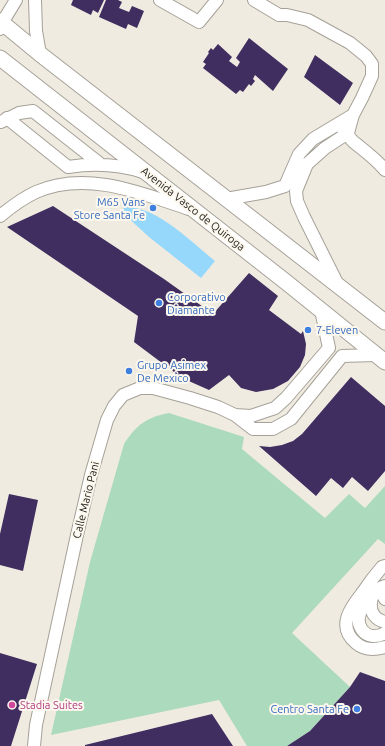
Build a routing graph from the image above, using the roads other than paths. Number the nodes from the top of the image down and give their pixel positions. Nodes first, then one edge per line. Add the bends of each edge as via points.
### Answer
1 (16, 0) edge
2 (35, 0) edge
3 (160, 0) edge
4 (216, 0) edge
5 (254, 0) edge
6 (1, 24) edge
7 (40, 54) junction
8 (0, 58) edge
9 (353, 115) junction
10 (3, 120) edge
11 (337, 124) junction
12 (348, 133) junction
13 (100, 164) junction
14 (385, 170) edge
15 (147, 174) junction
16 (226, 199) junction
17 (194, 211) junction
18 (0, 216) edge
19 (338, 286) junction
20 (321, 310) junction
21 (385, 322) edge
22 (381, 358) edge
23 (235, 414) junction
24 (385, 566) edge
25 (382, 583) edge
26 (385, 590) edge
27 (362, 593) junction
28 (385, 599) edge
29 (385, 622) edge
30 (385, 633) edge
31 (385, 647) edge
32 (36, 725) junction
33 (28, 746) edge
34 (34, 746) edge

1 - 6 street
2 - 7 street
3 - 4 street via 199,22
5 - 9 street via 279,15 308,20 350,43 366,56 372,64 372,76
6 - 7 main road
7 - 16 main road
8 - 15 main road, Avenida Vasco de Quiroga
9 - 11 street
9 - 12 street
10 - 13 street via 68,167
10 - 13 street via 19,113 33,111
11 - 12 street
11 - 16 street via 313,140 299,154 286,186
12 - 14 street via 354,142 366,150
12 - 19 street via 307,164 296,191 304,217
13 - 15 street via 132,168
15 - 17 main road, Avenida Vasco de Quiroga
16 - 19 main road
17 - 18 street via 118,186 74,184 57,185 36,192
17 - 20 main road, Avenida Vasco de Quiroga
19 - 21 main road
20 - 22 main road, Avenida Vasco de Quiroga
20 - 23 street, Calle Mario Pani via 329,348 275,408 251,416
22 - 23 street, Calle Mario Pani via 342,356 291,419 274,429 253,429
23 - 32 street, Calle Mario Pani via 153,388 140,388 123,395 114,406 107,420 91,475
24 - 27 street
25 - 29 street via 373,593 370,604 373,615
26 - 28 street
27 - 30 street via 364,606 358,620 361,629 372,636
27 - 31 street via 346,618 350,636 362,647
32 - 33 street, Calle Mario Pani
32 - 34 street, Calle Mario Pani

